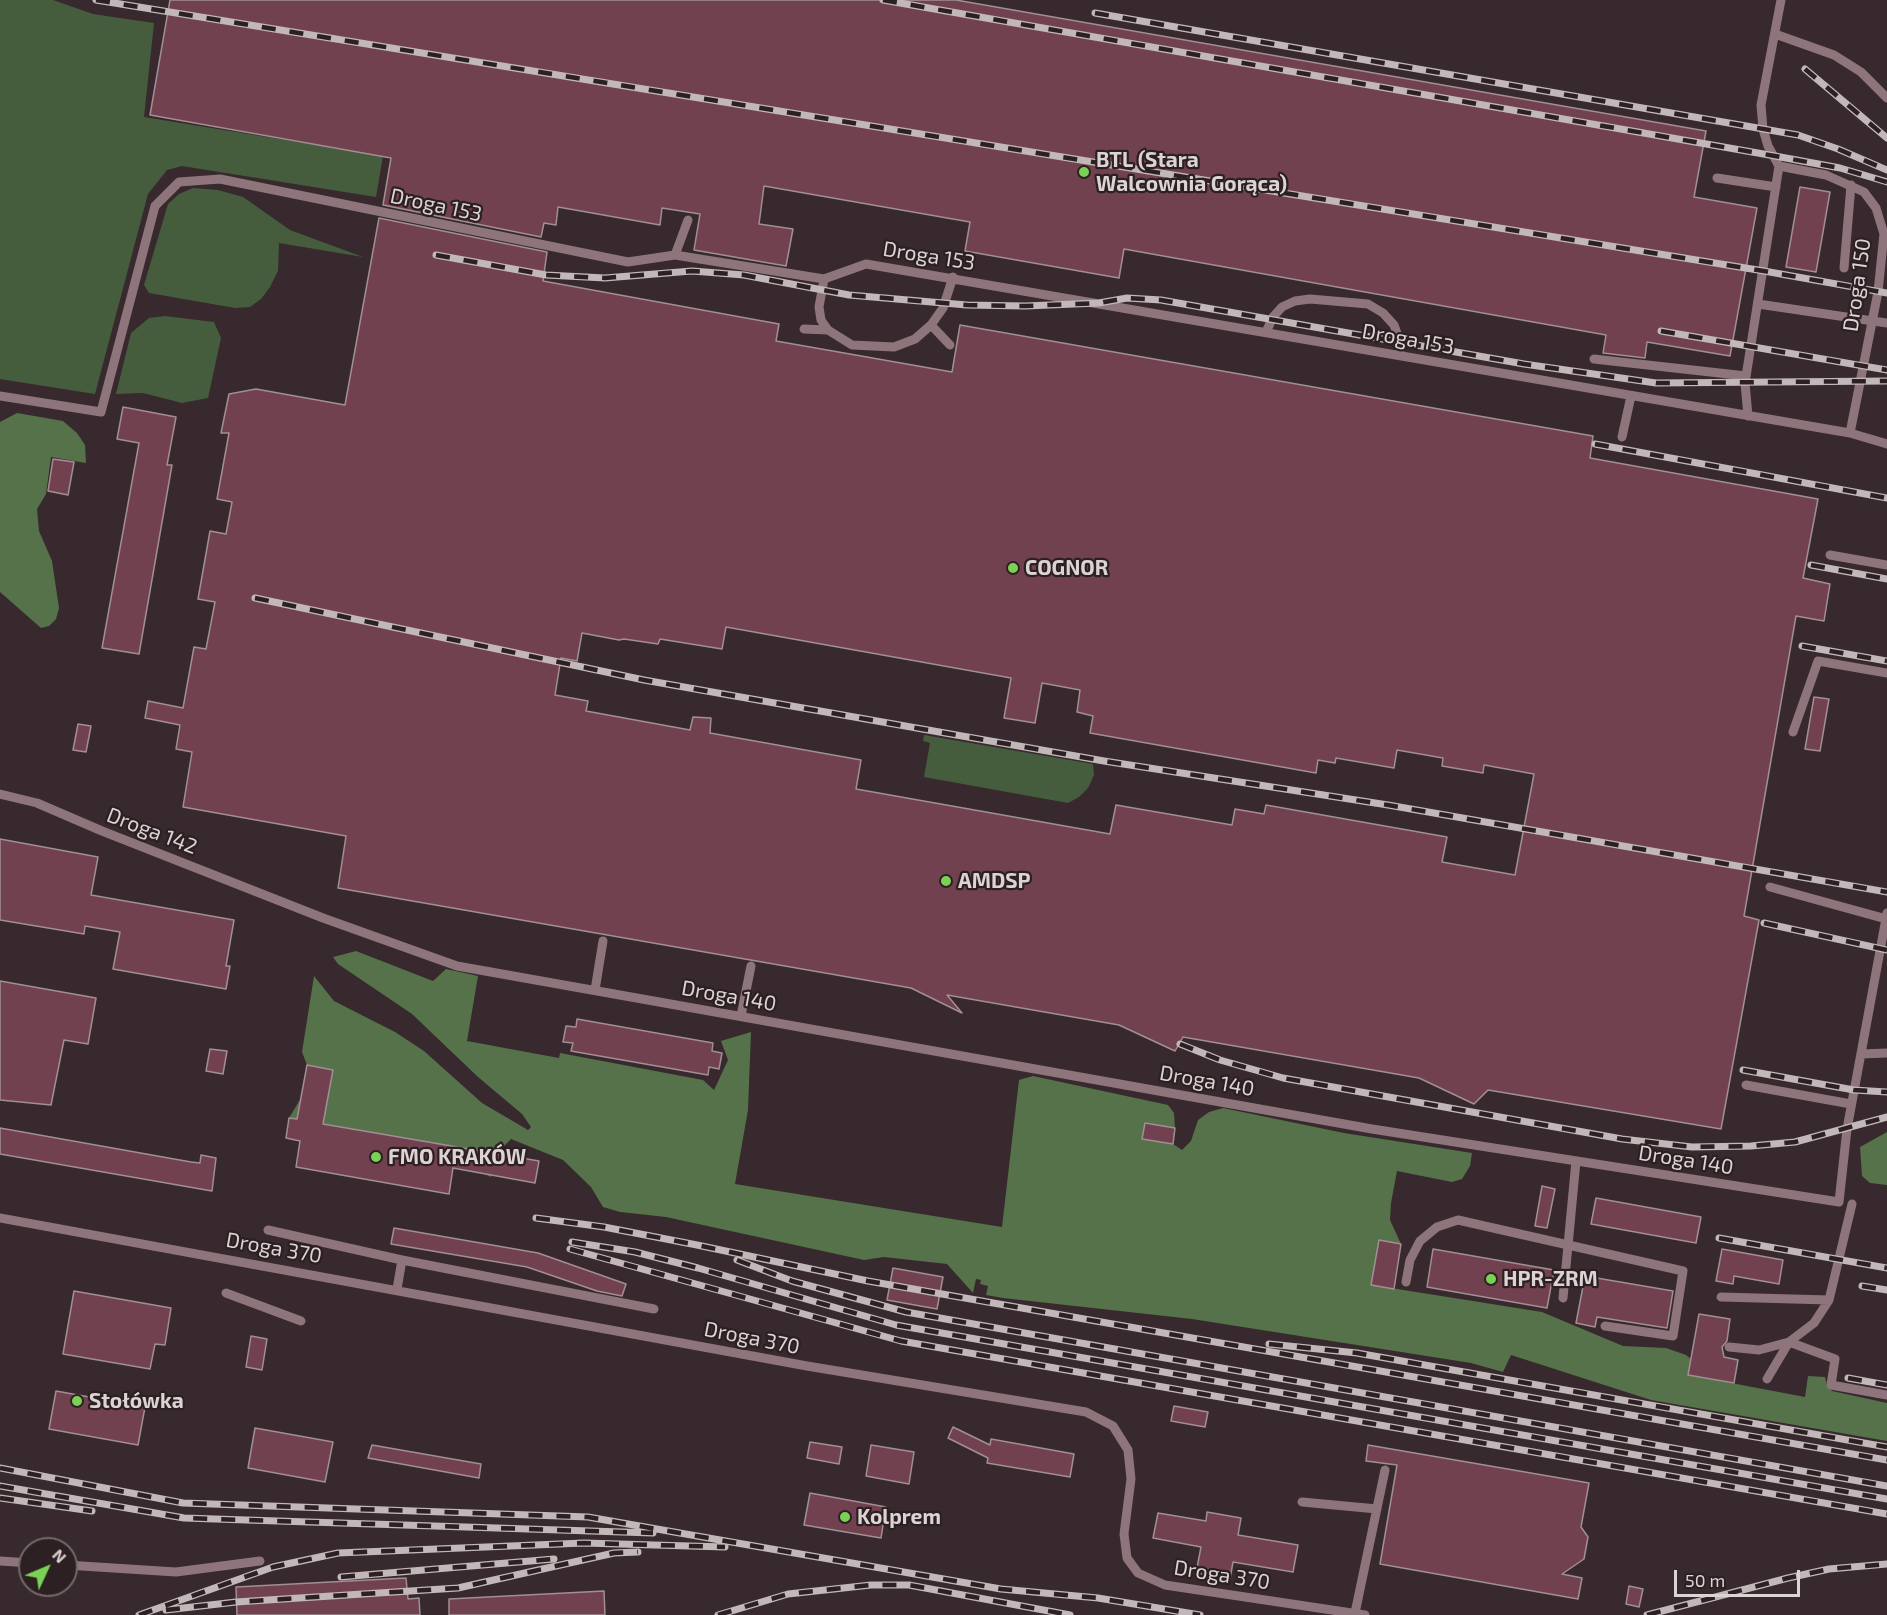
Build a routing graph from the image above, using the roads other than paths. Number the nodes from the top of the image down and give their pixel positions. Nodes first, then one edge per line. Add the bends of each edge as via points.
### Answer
1 (1781, 0) edge
2 (1775, 34) junction
3 (1887, 98) edge
4 (1779, 166) junction
5 (1717, 178) dead end
6 (1851, 184) junction
7 (1776, 187) junction
8 (688, 220) dead end
9 (675, 255) junction
10 (1844, 268) dead end
11 (953, 277) junction
12 (824, 279) junction
13 (1758, 304) junction
14 (1871, 321) junction
15 (1887, 323) edge
16 (931, 325) junction
17 (804, 329) dead end
18 (828, 330) junction
19 (1266, 332) junction
20 (950, 345) dead end
21 (1400, 356) junction
22 (1594, 359) dead end
23 (1746, 376) junction
24 (0, 396) edge
25 (1631, 396) junction
26 (1748, 416) junction
27 (1850, 433) junction
28 (1622, 437) dead end
29 (1887, 444) edge
30 (1830, 555) dead end
31 (1887, 565) edge
32 (1887, 673) edge
33 (1793, 732) dead end
34 (0, 794) edge
35 (1770, 887) dead end
36 (290, 904) joint
37 (1886, 916) edge
38 (603, 940) dead end
39 (751, 966) dead end
40 (595, 990) junction
41 (741, 1016) junction
42 (1887, 1053) edge
43 (1861, 1054) junction
44 (1746, 1085) dead end
45 (1851, 1104) junction
46 (1576, 1161) junction
47 (1852, 1204) dead end
48 (0, 1218) edge
49 (268, 1230) dead end
50 (1568, 1246) junction
51 (402, 1260) junction
52 (1406, 1282) dead end
53 (397, 1289) junction
54 (226, 1293) dead end
55 (1721, 1297) dead end
56 (1563, 1298) dead end
57 (1829, 1300) junction
58 (654, 1309) dead end
59 (301, 1321) dead end
60 (1605, 1326) dead end
61 (1789, 1342) junction
62 (1729, 1347) dead end
63 (1767, 1379) dead end
64 (1887, 1395) edge
65 (1385, 1470) dead end
66 (1302, 1502) dead end
67 (1377, 1509) junction
68 (0, 1561) edge
69 (260, 1561) dead end
70 (18, 1562) edge
71 (78, 1566) edge
72 (1308, 1611) edge
73 (1355, 1613) junction
74 (1365, 1615) edge

1 - 2 lane
2 - 3 lane via 1834,54 1861,72
2 - 4 lane via 1761,105 1763,129
4 - 6 lane, Droga 150
4 - 7 lane
5 - 7 lane
6 - 10 lane
6 - 14 lane, Droga 150 via 1864,192 1876,208 1884,234
7 - 13 lane
8 - 9 lane
9 - 12 lane, Droga 153
9 - 24 lane, Droga 153 via 628,262 219,179 179,182 155,206 101,412
11 - 12 lane, Droga 153 via 866,264
11 - 16 lane via 943,308
11 - 19 lane, Droga 153
12 - 18 lane via 819,308
13 - 14 lane
13 - 23 lane
14 - 15 lane
14 - 27 lane, Droga 150
16 - 18 lane via 915,339 894,347 852,345
16 - 20 lane
17 - 18 lane
19 - 21 lane, Droga 153
19 - 21 lane via 1282,307 1295,301 1368,304 1394,325
21 - 25 lane, Droga 153
22 - 23 lane
23 - 26 lane
25 - 26 lane, Droga 153
25 - 28 lane
26 - 27 lane, Droga 153
27 - 29 lane
30 - 31 lane
32 - 33 lane via 1818,661
34 - 36 lane, Droga 142 via 38,803
35 - 37 lane
36 - 40 lane, Droga 140 via 457,966
37 - 43 lane, Droga 140
38 - 40 lane
39 - 41 lane
40 - 41 lane, Droga 140
41 - 46 lane, Droga 140 via 1372,1129
42 - 43 lane
43 - 45 lane, Droga 140
44 - 45 lane
45 - 46 lane, Droga 140 via 1839,1202
46 - 50 lane
47 - 57 lane
48 - 53 lane, Droga 370
49 - 51 lane
50 - 52 lane via 1458,1220 1437,1227 1420,1241 1410,1260
50 - 56 lane
50 - 60 lane via 1683,1271 1673,1336
51 - 53 lane
51 - 58 lane
53 - 72 lane, Droga 370 via 807,1366 1086,1412 1113,1426 1128,1450 1131,1479 1124,1534 1127,1557 1138,1573 1165,1585
54 - 59 lane
55 - 57 lane
57 - 61 lane via 1814,1323
61 - 62 lane via 1759,1350
61 - 63 lane
61 - 64 lane via 1835,1359 1831,1385
65 - 67 lane
66 - 67 lane
67 - 73 lane
68 - 70 lane
69 - 71 lane via 177,1572
72 - 73 lane, Droga 370
73 - 74 lane, Droga 370

